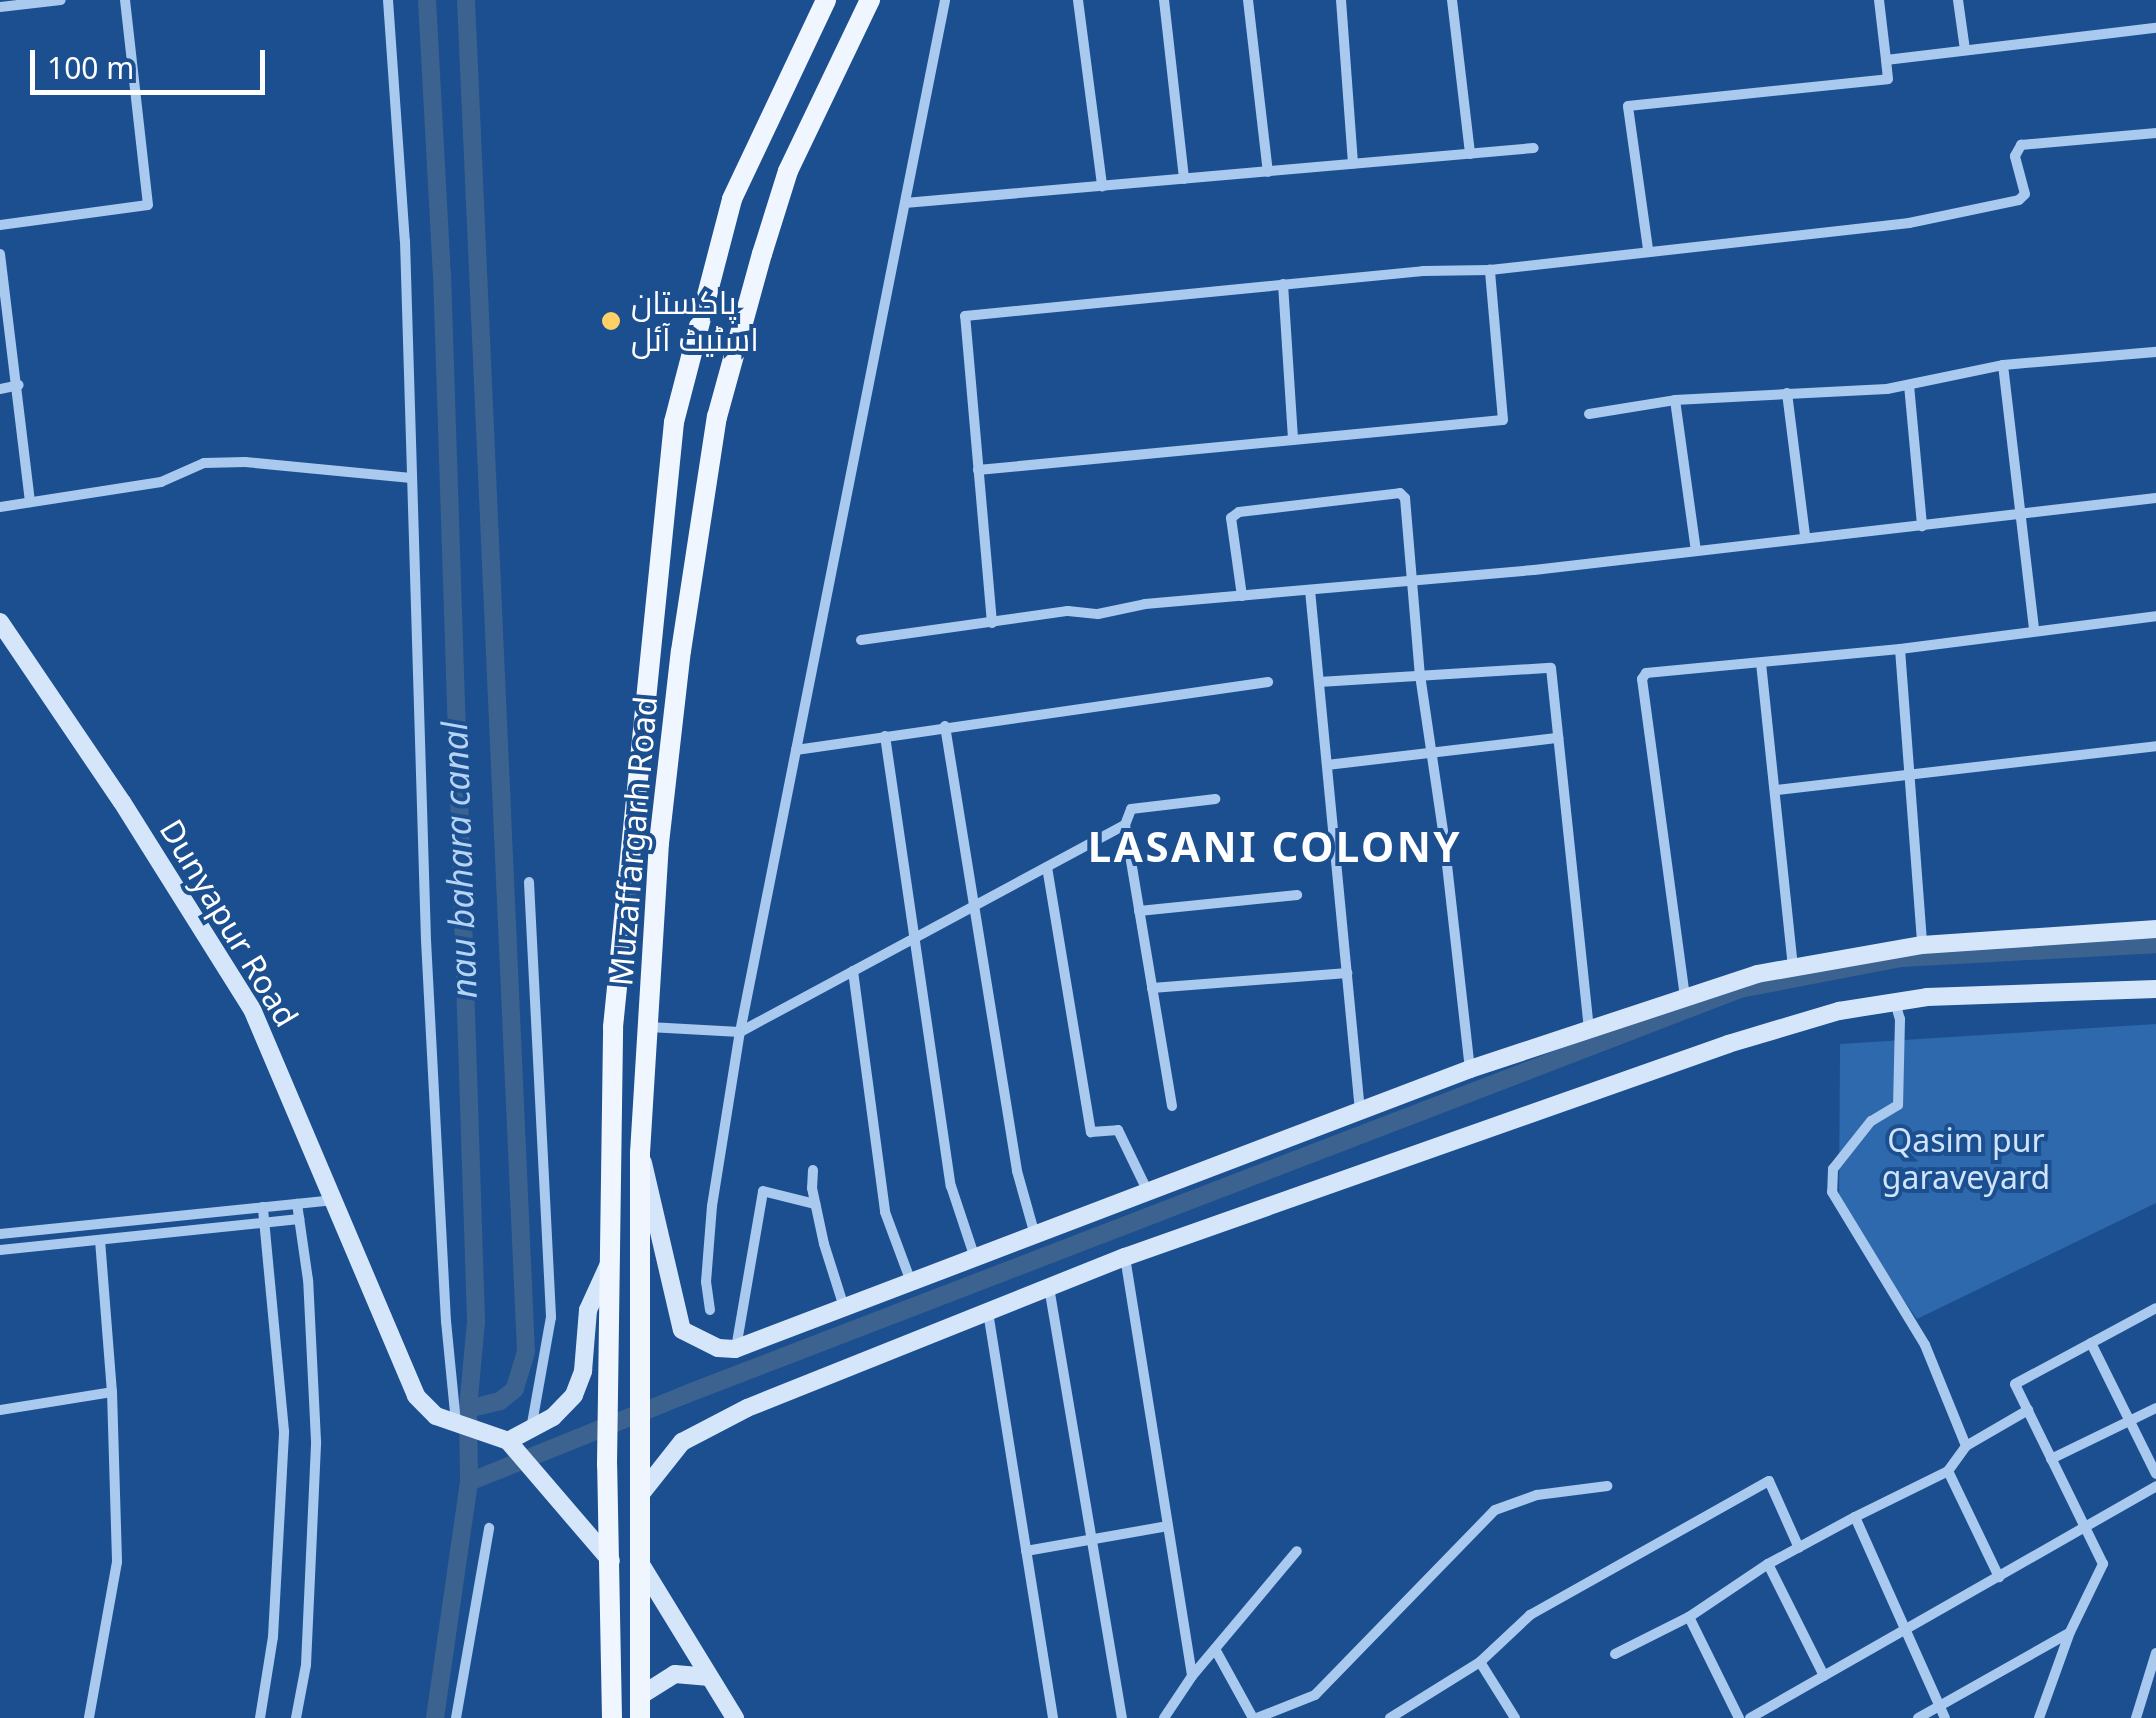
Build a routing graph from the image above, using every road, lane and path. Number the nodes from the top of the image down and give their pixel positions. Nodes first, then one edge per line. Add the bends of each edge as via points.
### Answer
1 (61, 0) edge
2 (125, 0) edge
3 (388, 0) edge
4 (826, 0) edge
5 (870, 0) edge
6 (945, 0) edge
7 (1078, 0) edge
8 (1164, 0) edge
9 (1248, 0) edge
10 (1341, 0) edge
11 (1452, 0) edge
12 (1880, 0) edge
13 (1958, 0) edge
14 (0, 6) edge
15 (2156, 28) edge
16 (1965, 50) junction
17 (1886, 60) junction
18 (2156, 133) edge
19 (1534, 148) dead end
20 (1470, 154) junction
21 (1353, 164) junction
22 (1268, 172) junction
23 (1184, 178) junction
24 (1102, 186) junction
25 (905, 203) junction
26 (0, 225) edge
27 (1648, 249) junction
28 (0, 254) edge
29 (1490, 270) junction
30 (1283, 284) junction
31 (2156, 352) edge
32 (2003, 365) junction
33 (19, 385) junction
34 (1909, 386) junction
35 (0, 389) edge
36 (1787, 393) junction
37 (1675, 400) junction
38 (1589, 414) dead end
39 (1293, 440) junction
40 (978, 470) junction
41 (411, 478) junction
42 (2156, 498) edge
43 (30, 502) junction
44 (0, 507) edge
45 (2021, 514) junction
46 (1922, 526) junction
47 (1804, 536) junction
48 (1696, 551) junction
49 (1412, 581) junction
50 (1310, 590) junction
51 (1242, 596) junction
52 (2156, 616) edge
53 (0, 622) edge
54 (992, 623) junction
55 (2034, 629) junction
56 (861, 640) dead end
57 (1900, 649) junction
58 (1761, 663) junction
59 (1420, 675) junction
60 (1268, 682) dead end
61 (1319, 682) junction
62 (945, 726) junction
63 (885, 736) junction
64 (1558, 738) junction
65 (2156, 746) edge
66 (796, 750) junction
67 (1432, 753) junction
68 (637, 764) junction
69 (1327, 765) junction
70 (668, 767) junction
71 (1911, 775) junction
72 (1777, 790) junction
73 (1216, 800) dead end
74 (1125, 825) junction
75 (1047, 866) junction
76 (529, 882) dead end
77 (1297, 895) dead end
78 (974, 907) junction
79 (1140, 911) junction
80 (2156, 928) edge
81 (914, 938) junction
82 (1922, 946) junction
83 (1793, 967) junction
84 (853, 972) junction
85 (1347, 972) junction
86 (1152, 988) junction
87 (2156, 989) edge
88 (1685, 996) junction
89 (1895, 1002) junction
90 (646, 1026) junction
91 (1589, 1029) junction
92 (740, 1032) junction
93 (1470, 1069) junction
94 (1172, 1106) dead end
95 (1360, 1111) junction
96 (640, 1153) junction
97 (813, 1170) dead end
98 (1148, 1192) junction
99 (332, 1200) junction
100 (297, 1204) junction
101 (816, 1204) junction
102 (263, 1208) junction
103 (300, 1220) junction
104 (265, 1223) junction
105 (0, 1234) edge
106 (1035, 1234) junction
107 (100, 1240) junction
108 (0, 1250) edge
109 (975, 1258) junction
110 (1125, 1258) junction
111 (610, 1261) junction
112 (911, 1282) junction
113 (1049, 1288) junction
114 (844, 1308) junction
115 (2156, 1308) edge
116 (710, 1310) dead end
117 (988, 1312) junction
118 (2092, 1343) junction
119 (736, 1349) junction
120 (112, 1392) junction
121 (2156, 1408) edge
122 (0, 1410) edge
123 (2028, 1410) junction
124 (2130, 1420) junction
125 (456, 1424) junction
126 (530, 1430) junction
127 (507, 1443) junction
128 (1966, 1446) junction
129 (2051, 1458) junction
130 (1948, 1471) junction
131 (2156, 1474) edge
132 (1607, 1486) dead end
133 (2156, 1486) edge
134 (640, 1495) junction
135 (1855, 1517) junction
136 (1168, 1526) junction
137 (2085, 1527) junction
138 (490, 1528) dead end
139 (1092, 1538) junction
140 (1799, 1548) junction
141 (1026, 1551) junction
142 (1297, 1551) dead end
143 (610, 1561) junction
144 (640, 1564) junction
145 (1768, 1564) junction
146 (1999, 1577) junction
147 (1688, 1617) junction
148 (1908, 1630) junction
149 (2070, 1632) junction
150 (1215, 1649) junction
151 (1615, 1654) dead end
152 (2156, 1656) edge
153 (1480, 1662) junction
154 (1192, 1676) junction
155 (1824, 1676) junction
156 (707, 1677) junction
157 (640, 1696) junction
158 (1942, 1705) junction
159 (1397, 1716) edge
160 (89, 1718) edge
161 (260, 1718) edge
162 (296, 1718) edge
163 (456, 1718) edge
164 (612, 1718) edge
165 (640, 1718) edge
166 (735, 1718) edge
167 (1053, 1718) edge
168 (1122, 1718) edge
169 (1164, 1718) edge
170 (1255, 1718) edge
171 (1515, 1718) edge
172 (1739, 1718) edge
173 (1750, 1718) edge
174 (1918, 1718) edge
175 (1946, 1718) edge
176 (2038, 1718) edge
177 (2136, 1718) edge

1 - 14 street
2 - 26 street via 148,205
3 - 41 street via 405,241
4 - 68 main road, Muzaffargarh Road via 732,200 714,254 674,422
5 - 70 main road, Muzaffargarh Road via 788,171 717,417
6 - 25 street
7 - 24 street
8 - 23 street
9 - 22 street
10 - 21 street
11 - 20 street
12 - 17 street
13 - 16 street
15 - 16 street
16 - 17 street
17 - 27 street via 1888,79 1628,106
18 - 27 street via 2021,145 2015,156 2025,194 2019,200 1909,223
19 - 20 street
20 - 21 street
21 - 22 street
22 - 23 street
23 - 24 street
24 - 25 street
25 - 66 street
27 - 29 street
28 - 33 street
29 - 30 street
29 - 39 street via 1503,420
30 - 39 street
30 - 40 street via 965,316
31 - 32 street
32 - 34 street
32 - 45 street
33 - 35 street
33 - 43 street
34 - 36 street
34 - 46 street
36 - 37 street
36 - 47 street
37 - 38 street
37 - 48 street
39 - 40 street
40 - 54 street
41 - 43 street via 204,463 161,482
41 - 125 street via 426,940
42 - 45 street
43 - 44 street
45 - 46 street
45 - 55 street
46 - 47 street
47 - 48 street
48 - 49 street
49 - 50 street
49 - 51 street via 1400,493 1240,512 1231,518
49 - 59 street
50 - 51 street
50 - 61 street
51 - 54 street
52 - 55 street
53 - 99 main road, Dunyapur Road via 252,1009
54 - 56 street
55 - 57 street
57 - 58 street
57 - 71 street
58 - 72 street
58 - 88 street via 1642,679
59 - 61 street
59 - 64 street via 1551,668
59 - 67 street
60 - 62 street
61 - 69 street
62 - 63 street
62 - 78 street
63 - 66 street
63 - 81 street
64 - 67 street
64 - 91 street
65 - 71 street
66 - 92 street
67 - 69 street
67 - 93 street
68 - 70 main road
68 - 111 main road, Muzaffargarh Road via 613,1028
69 - 85 street
70 - 90 main road, Muzaffargarh Road
71 - 72 street
71 - 82 street
72 - 83 street
73 - 74 street via 1132,810
74 - 75 street
74 - 79 street
75 - 78 street
75 - 98 street via 1090,1132 1118,1130
76 - 126 street via 551,1317
77 - 79 street
78 - 81 street
78 - 106 street via 1017,1171
79 - 86 street
80 - 82 main road
81 - 84 street
81 - 109 street via 951,1186
82 - 83 main road
83 - 88 main road
84 - 92 street
84 - 112 street via 885,1212
85 - 86 street
85 - 95 street
86 - 94 street
87 - 89 main road
88 - 91 main road
89 - 110 main road via 1839,1010 1728,1044
89 - 128 street via 1898,1104 1871,1120 1833,1169 1832,1192 1925,1344
90 - 92 street
90 - 96 main road, Muzaffargarh Road
91 - 93 main road
92 - 116 street via 712,1206
93 - 95 main road
95 - 98 main road
96 - 119 main road via 682,1330 718,1348
96 - 134 main road, Muzaffargarh Road
97 - 101 street
98 - 106 main road
99 - 100 street
99 - 125 main road, Dunyapur Road via 416,1396
100 - 102 street
100 - 103 street
101 - 114 street
101 - 119 street via 763,1191
102 - 104 street
102 - 105 street
103 - 104 street
103 - 162 street via 316,1441 306,1665
104 - 107 street
104 - 161 street via 284,1431 273,1637
106 - 109 main road
107 - 108 street
107 - 120 street
109 - 112 main road
110 - 113 main road
110 - 136 street
111 - 126 main road via 588,1310 574,1395
111 - 143 main road, Muzaffargarh Road
112 - 114 main road
113 - 117 main road
113 - 139 street
114 - 119 main road
115 - 118 street
117 - 134 main road via 747,1408 682,1442
117 - 141 street
118 - 123 street via 2015,1384
118 - 124 street
120 - 122 street
120 - 160 street via 117,1562
121 - 124 street
123 - 128 street
123 - 129 street
124 - 129 street
124 - 131 street
125 - 127 main road, Dunyapur Road
126 - 127 main road
127 - 143 main road
128 - 130 street
129 - 137 street
130 - 135 street
130 - 146 street
132 - 170 street via 1496,1510 1315,1695
133 - 137 street
134 - 144 main road, Muzaffargarh Road
135 - 140 street
135 - 148 street
136 - 139 street
136 - 154 street
137 - 146 street
137 - 149 street via 2103,1564
138 - 163 street
139 - 141 street
139 - 168 street
140 - 145 street
140 - 153 street via 1769,1481 1530,1615
141 - 167 street
142 - 150 street
143 - 164 main road, Muzaffargarh Road
144 - 156 main road
144 - 157 main road, Muzaffargarh Road
145 - 147 street
145 - 155 street
146 - 148 street
147 - 151 street
147 - 172 street
148 - 155 street
148 - 158 street
149 - 158 street
149 - 176 street
150 - 154 street
150 - 170 street
152 - 177 street
153 - 159 street
153 - 171 street
154 - 169 street
155 - 173 street
156 - 157 main road via 675,1674
156 - 166 main road
157 - 165 main road, Muzaffargarh Road
158 - 174 street
158 - 175 street

